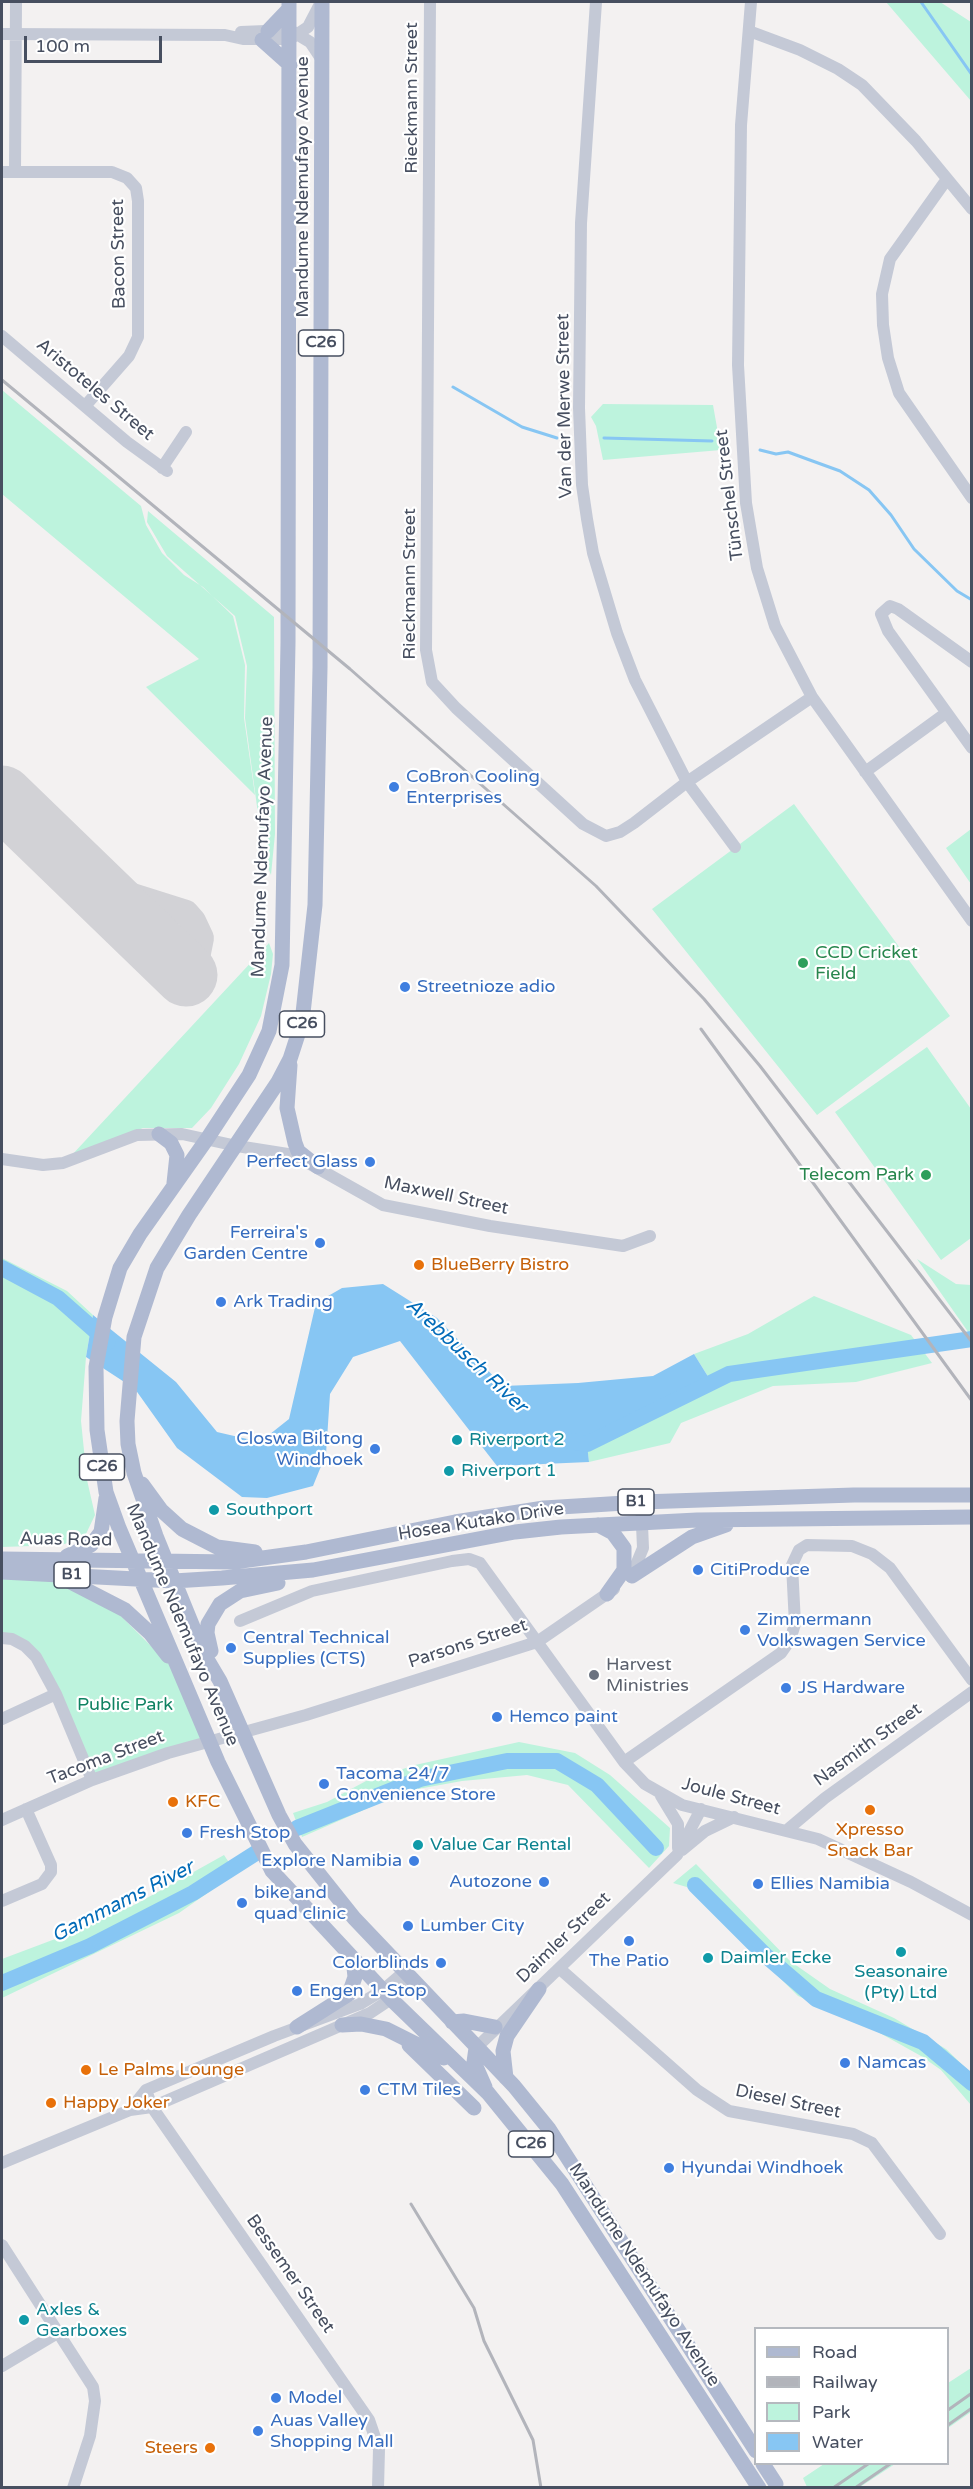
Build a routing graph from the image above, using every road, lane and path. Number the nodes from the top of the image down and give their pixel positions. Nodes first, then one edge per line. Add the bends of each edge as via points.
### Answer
1 (16, 2) edge
2 (321, 2) edge
3 (430, 2) edge
4 (596, 2) edge
5 (752, 2) edge
6 (289, 5) edge
7 (748, 31) junction
8 (2, 34) edge
9 (293, 34) junction
10 (16, 35) junction
11 (265, 35) junction
12 (323, 61) junction
13 (290, 65) junction
14 (15, 171) junction
15 (2, 172) edge
16 (947, 179) junction
17 (972, 209) edge
18 (2, 336) edge
19 (86, 405) junction
20 (186, 432) dead end
21 (972, 498) edge
22 (972, 662) edge
23 (812, 696) junction
24 (946, 712) junction
25 (972, 748) edge
26 (865, 772) junction
27 (687, 782) junction
28 (735, 847) dead end
29 (972, 921) edge
30 (290, 1059) junction
31 (159, 1134) junction
32 (207, 1139) junction
33 (237, 1146) junction
34 (2, 1159) edge
35 (318, 1167) junction
36 (173, 1188) junction
37 (650, 1236) dead end
38 (134, 1473) junction
39 (106, 1492) junction
40 (972, 1496) edge
41 (641, 1502) junction
42 (972, 1517) edge
43 (744, 1520) junction
44 (642, 1522) junction
45 (598, 1525) junction
46 (306, 1552) junction
47 (2, 1558) edge
48 (61, 1558) junction
49 (386, 1558) junction
50 (135, 1560) junction
51 (165, 1561) junction
52 (2, 1572) edge
53 (56, 1574) junction
54 (632, 1576) junction
55 (143, 1580) junction
56 (174, 1581) junction
57 (607, 1594) junction
58 (240, 1621) dead end
59 (2, 1638) edge
60 (537, 1642) junction
61 (183, 1678) junction
62 (972, 1680) edge
63 (220, 1681) junction
64 (972, 1692) edge
65 (56, 1695) junction
66 (2, 1719) edge
67 (242, 1733) junction
68 (226, 1737) joint
69 (211, 1741) junction
70 (624, 1762) junction
71 (92, 1780) junction
72 (661, 1796) junction
73 (26, 1809) junction
74 (700, 1809) junction
75 (734, 1817) junction
76 (2, 1820) edge
77 (787, 1830) junction
78 (677, 1855) junction
79 (2, 1900) edge
80 (972, 1915) edge
81 (352, 1958) junction
82 (560, 1969) junction
83 (408, 1976) junction
84 (539, 1989) junction
85 (387, 1994) junction
86 (452, 2022) junction
87 (342, 2025) junction
88 (297, 2027) junction
89 (495, 2028) junction
90 (397, 2034) junction
91 (476, 2048) junction
92 (457, 2065) junction
93 (506, 2078) junction
94 (147, 2090) junction
95 (488, 2093) junction
96 (152, 2107) junction
97 (474, 2108) dead end
98 (130, 2110) junction
99 (567, 2147) junction
100 (2, 2163) edge
101 (562, 2184) junction
102 (940, 2234) dead end
103 (2, 2245) edge
104 (59, 2332) junction
105 (2, 2366) edge
106 (754, 2448) edge
107 (764, 2465) edge
108 (776, 2484) dead end
109 (73, 2487) edge
110 (378, 2487) edge
111 (759, 2487) edge

1 - 10 street
2 - 9 street via 308,27
2 - 12 main road, Mandume Ndemufayo Avenue / C26
3 - 27 street, Rieckmann Street via 426,650 432,682 583,824 599,834 620,832
4 - 27 street, Van der Merwe Street via 581,223 582,485 593,553 617,633 635,680
5 - 7 street, Tünschel Street
6 - 9 main road, Mandume Ndemufayo Avenue / C26
6 - 11 main road
7 - 16 street via 800,50 862,84
7 - 23 street, Tünschel Street via 741,126 738,365 746,503 765,600
8 - 10 street
9 - 11 street
9 - 12 street via 310,42
9 - 13 main road, Mandume Ndemufayo Avenue / C26
10 - 11 street
10 - 14 street
11 - 13 main road
12 - 30 main road, Mandume Ndemufayo Avenue / C26 via 320,669 314,938 302,1022
13 - 32 main road, Mandume Ndemufayo Avenue / C26 via 288,643 282,965 274,1012 262,1049
14 - 15 street, Bacon Street
14 - 19 street, Bacon Street via 112,172 127,178 138,195 138,337 129,357
16 - 17 street
16 - 21 street via 890,259 882,294 884,325 888,358 899,393
18 - 19 street, Aristoteles Street
19 - 20 street, Aristoteles Street via 164,469
22 - 24 street via 898,609 890,606 881,614 888,631
23 - 26 street, Tünschel Street
23 - 27 street, Rieckmann Street
24 - 25 street
24 - 26 street
26 - 29 street, Tünschel Street
27 - 28 street, Van der Merwe Street
30 - 33 main road, Mandume Ndemufayo Avenue / C26
30 - 35 main road via 287,1108 292,1134 298,1151
31 - 32 street, Maxwell Street
31 - 34 street, Maxwell Street via 137,1135 72,1162 43,1165
31 - 36 main road via 171,1143 177,1155
32 - 33 street, Maxwell Street
32 - 36 main road, Mandume Ndemufayo Avenue / C26
33 - 35 street, Maxwell Street via 294,1155
33 - 38 main road, Mandume Ndemufayo Avenue / C26 via 164,1255 143,1305 134,1336 129,1394 128,1444
35 - 37 street, Maxwell Street via 373,1200 394,1207 623,1246
36 - 39 main road, Mandume Ndemufayo Avenue / C26 via 125,1259 105,1317 96,1367 97,1430
38 - 46 main road via 161,1510 182,1529 217,1547 268,1553
38 - 51 main road, Mandume Ndemufayo Avenue / C26
39 - 48 main road via 101,1532 91,1545
39 - 50 main road, Mandume Ndemufayo Avenue / C26
40 - 41 main road, Hosea Kutako Drive / B1 via 854,1495
41 - 44 street
41 - 46 main road, Hosea Kutako Drive / B1 via 514,1513
42 - 43 main road, Hosea Kutako Drive / B1
43 - 44 main road, Hosea Kutako Drive / B1
43 - 54 main road via 692,1537
44 - 45 main road, Hosea Kutako Drive / B1
44 - 54 street via 643,1548
45 - 49 main road, Hosea Kutako Drive / B1 via 515,1532
45 - 57 main road via 613,1533 624,1548 624,1570
46 - 51 main road, Hosea Kutako Drive / B1 via 234,1562
47 - 48 main road, Auas Road / B1
48 - 50 main road, Auas Road / B1
49 - 56 main road, Hosea Kutako Drive / B1 via 277,1575
49 - 63 main road via 228,1597 212,1615 207,1634
50 - 51 main road, Auas Road
50 - 55 main road, Mandume Ndemufayo Avenue / C26
51 - 56 main road, Mandume Ndemufayo Avenue / C26
52 - 53 main road, Auas Road / B1
53 - 55 main road, Auas Road / B1
53 - 61 main road via 125,1610 165,1650
54 - 57 street, Parsons Street
55 - 56 main road, Hosea Kutako Drive / B1
55 - 61 main road, Mandume Ndemufayo Avenue / C26
56 - 63 main road, Mandume Ndemufayo Avenue / C26 via 204,1654
57 - 60 street, Parsons Street
58 - 60 street, Joule Street via 312,1591 469,1559 480,1563
59 - 65 street via 12,1639 31,1651
60 - 67 street, Parsons Street
60 - 70 street, Joule Street
61 - 69 main road, Mandume Ndemufayo Avenue / C26
62 - 70 street via 890,1568 872,1554 852,1546 807,1545 799,1550 792,1565 795,1624 781,1653
63 - 67 main road, Mandume Ndemufayo Avenue / C26
64 - 77 street, Nasmith Street
65 - 66 street
65 - 71 street
67 - 68 street, Parsons Street
67 - 83 main road, Mandume Ndemufayo Avenue / C26 via 296,1844 328,1889
68 - 69 street, Tacoma Street
69 - 71 street, Tacoma Street
69 - 81 main road, Mandume Ndemufayo Avenue / C26 via 272,1871
70 - 72 street, Joule Street
71 - 73 street, Tacoma Street
72 - 74 street, Joule Street
72 - 78 street via 678,1824
73 - 76 street, Tacoma Street
73 - 79 street via 51,1872 42,1884
74 - 75 street, Joule Street
74 - 78 street, Daimler Street
75 - 77 street, Joule Street
75 - 78 street, Daimler Street via 705,1831
77 - 80 street, Joule Street via 844,1849
78 - 82 street, Daimler Street
81 - 85 main road, Mandume Ndemufayo Avenue / C26
81 - 88 main road via 355,1977 349,1994
82 - 84 street, Daimler Street
82 - 102 street, Diesel Street via 697,2090 729,2111 853,2134 873,2143
83 - 85 street
83 - 86 main road, Mandume Ndemufayo Avenue / C26
84 - 89 street, Daimler Street
84 - 93 main road via 507,2036 503,2051
85 - 87 street via 370,2013
85 - 88 street
85 - 92 main road, Mandume Ndemufayo Avenue / C26
86 - 89 main road
86 - 91 main road, Mandume Ndemufayo Avenue / C26
87 - 90 main road via 375,2026
87 - 96 street
88 - 94 street
89 - 91 street, Daimler Street
90 - 92 main road
90 - 97 main road
91 - 93 main road, Mandume Ndemufayo Avenue / C26
91 - 95 main road via 474,2062
92 - 95 main road, Mandume Ndemufayo Avenue / C26
93 - 99 main road, Mandume Ndemufayo Avenue / C26
94 - 96 street, Bessemer Street
94 - 98 street
95 - 101 main road, Mandume Ndemufayo Avenue / C26
96 - 98 street
96 - 110 street, Bessemer Street via 369,2420 379,2450
98 - 100 street
99 - 101 main road via 556,2160
99 - 106 main road, Mandume Ndemufayo Avenue / C26
101 - 111 main road, Mandume Ndemufayo Avenue / C26
103 - 104 street
104 - 105 street
104 - 109 street via 87,2377 95,2402 90,2436
107 - 108 main road

